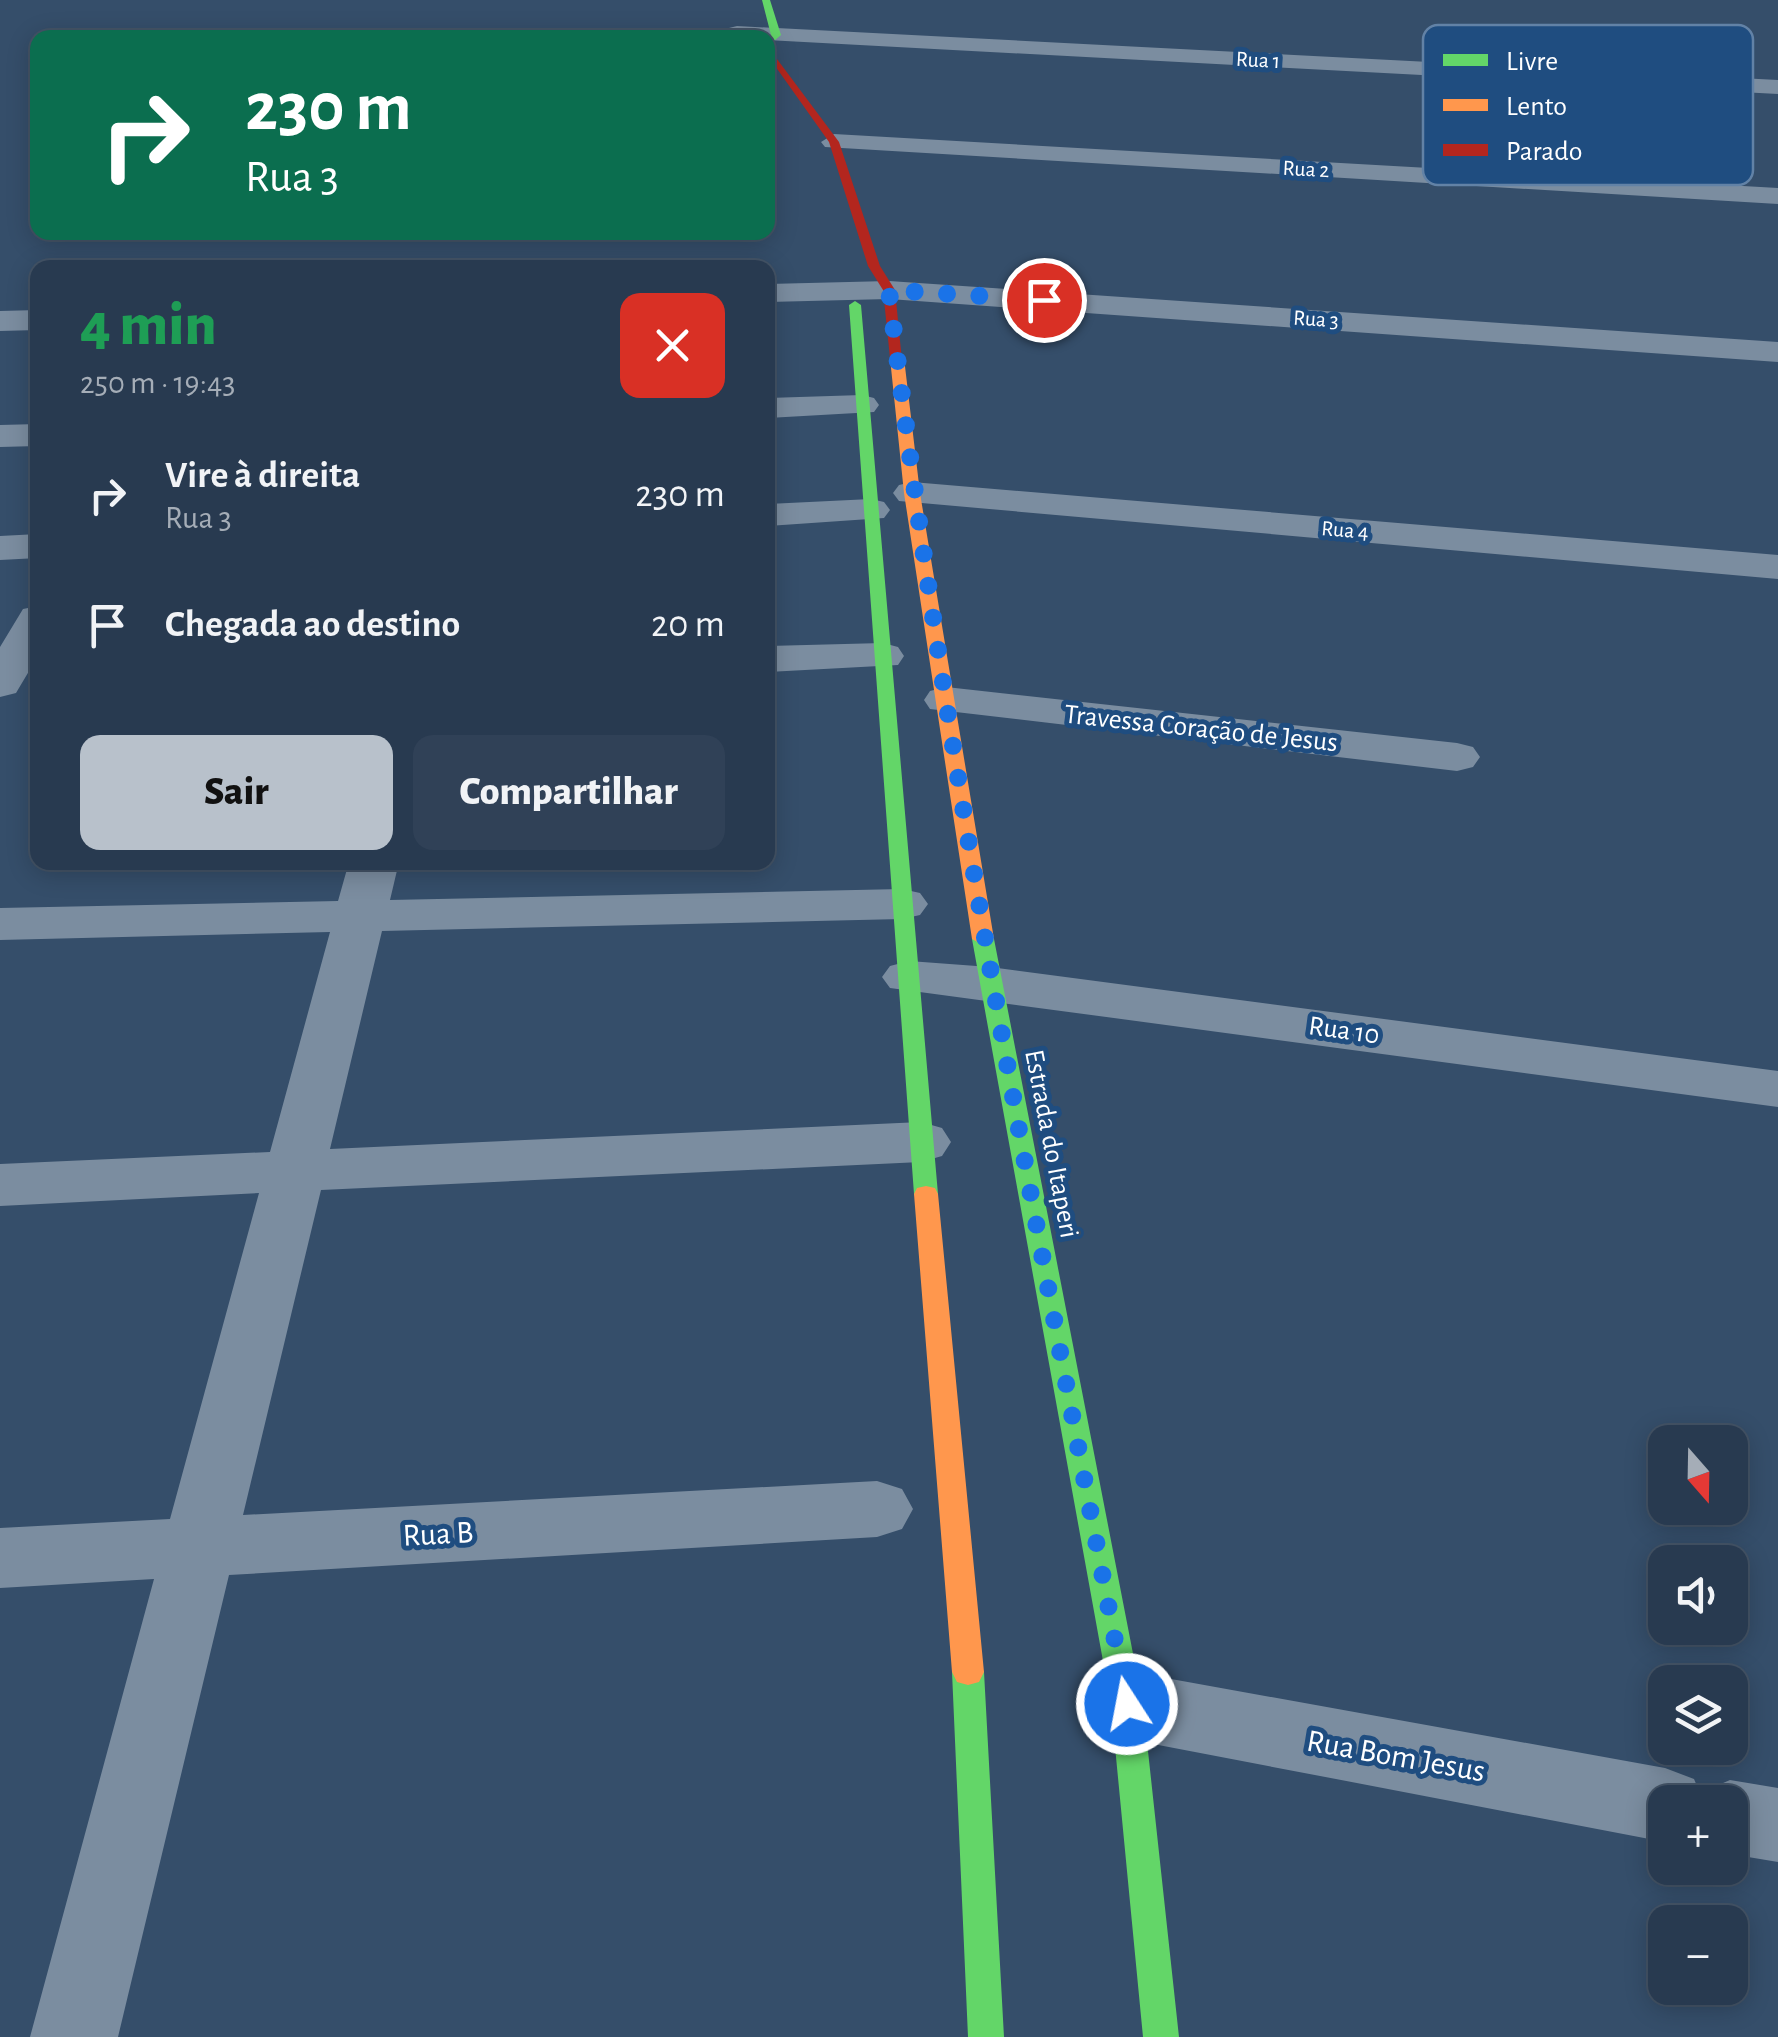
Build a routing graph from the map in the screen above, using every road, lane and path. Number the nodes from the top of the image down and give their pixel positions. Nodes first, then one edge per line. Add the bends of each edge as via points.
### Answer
1 (766, 0) edge
2 (769, 30) edge
3 (775, 43) edge
4 (775, 51) edge
5 (1423, 72) edge
6 (1753, 86) edge
7 (1778, 87) edge
8 (834, 142) junction
9 (1423, 176) edge
10 (1586, 185) edge
11 (1778, 196) edge
12 (872, 281) junction
13 (775, 292) edge
14 (30, 320) edge
15 (0, 321) edge
16 (1778, 352) edge
17 (862, 405) junction
18 (775, 408) edge
19 (30, 435) edge
20 (0, 436) edge
21 (912, 494) junction
22 (871, 510) junction
23 (775, 515) edge
24 (30, 546) edge
25 (0, 548) edge
26 (1778, 567) edge
27 (30, 636) edge
28 (883, 656) junction
29 (775, 659) edge
30 (10, 681) edge
31 (946, 700) junction
32 (1458, 757) dead end
33 (367, 890) edge
34 (902, 904) junction
35 (0, 924) edge
36 (908, 977) junction
37 (990, 983) junction
38 (1778, 1089) edge
39 (920, 1142) junction
40 (295, 1171) junction
41 (0, 1185) edge
42 (877, 1509) dead end
43 (200, 1547) junction
44 (0, 1558) edge
45 (1127, 1704) junction
46 (1648, 1802) edge
47 (1748, 1820) edge
48 (1778, 1826) edge
49 (74, 2037) edge
50 (986, 2037) edge
51 (1161, 2037) edge

1 - 2 street, Estrada do Itaperi
3 - 5 street, Rua 1
4 - 8 street, Estrada do Itaperi
6 - 7 street, Rua 1
8 - 9 street, Rua 2
8 - 12 street, Estrada do Itaperi
10 - 11 street, Rua 2
12 - 13 street, Rua 3
12 - 16 street, Rua 3
12 - 17 street, Estrada do Itaperi
12 - 21 street, Estrada do Itaperi
14 - 15 street
17 - 18 street
17 - 22 street, Estrada do Itaperi
19 - 20 street
21 - 26 street, Rua 4
21 - 31 street, Estrada do Itaperi
22 - 23 street
22 - 28 street, Estrada do Itaperi
24 - 25 street
27 - 30 street
28 - 29 street
28 - 34 street, Estrada do Itaperi
31 - 32 street, Travessa Coração de Jesus
31 - 37 street, Estrada do Itaperi
33 - 34 street
33 - 35 street
33 - 40 street
34 - 36 street, Estrada do Itaperi
36 - 37 street, Rua 10
36 - 39 street, Estrada do Itaperi
37 - 38 street, Rua 10
37 - 45 street, Estrada do Itaperi
39 - 40 street
39 - 50 street, Estrada do Itaperi via 968,1648
40 - 41 street
40 - 43 street
42 - 43 street, Rua B
43 - 44 street, Rua B
43 - 49 street
45 - 46 street, Rua Bom Jesus
45 - 51 street, Estrada do Itaperi
47 - 48 street

